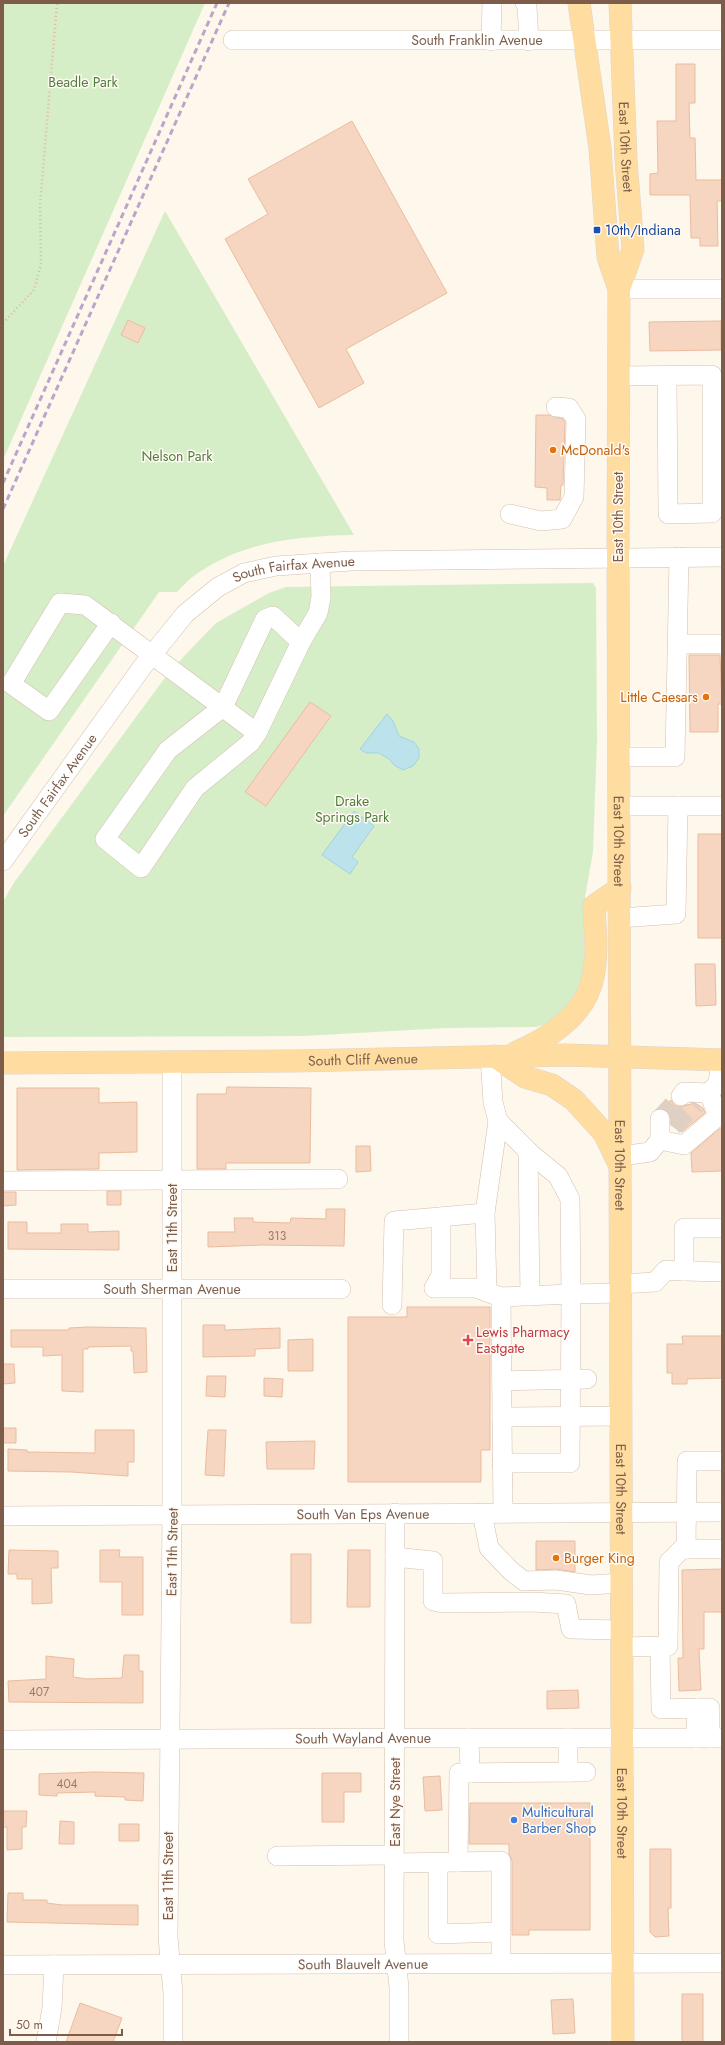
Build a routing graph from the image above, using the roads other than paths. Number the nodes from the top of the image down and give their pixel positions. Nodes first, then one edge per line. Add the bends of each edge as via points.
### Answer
1 (492, 3) edge
2 (525, 3) edge
3 (579, 3) edge
4 (620, 3) edge
5 (233, 40) dead end
6 (722, 40) edge
7 (491, 41) junction
8 (529, 41) junction
9 (584, 41) junction
10 (621, 41) junction
11 (619, 289) junction
12 (722, 289) edge
13 (717, 371) edge
14 (619, 376) junction
15 (667, 376) junction
16 (556, 407) dead end
17 (717, 488) edge
18 (510, 514) dead end
19 (679, 557) junction
20 (722, 557) edge
21 (618, 558) junction
22 (320, 563) junction
23 (111, 623) junction
24 (301, 642) junction
25 (678, 644) junction
26 (722, 644) edge
27 (153, 654) junction
28 (223, 707) junction
29 (257, 732) junction
30 (619, 757) junction
31 (619, 806) junction
32 (678, 806) junction
33 (722, 806) edge
34 (3, 861) edge
35 (620, 888) junction
36 (620, 918) junction
37 (621, 1055) junction
38 (498, 1056) junction
39 (721, 1060) edge
40 (172, 1062) junction
41 (3, 1063) edge
42 (498, 1121) junction
43 (667, 1122) tunnel mouth
44 (660, 1140) junction
45 (528, 1151) junction
46 (621, 1163) junction
47 (338, 1179) dead end
48 (3, 1181) edge
49 (172, 1181) junction
50 (485, 1213) junction
51 (441, 1217) junction
52 (722, 1228) edge
53 (684, 1271) junction
54 (722, 1272) edge
55 (172, 1289) junction
56 (341, 1289) dead end
57 (621, 1289) junction
58 (3, 1290) edge
59 (494, 1294) junction
60 (571, 1294) junction
61 (530, 1296) junction
62 (392, 1305) dead end
63 (579, 1380) junction
64 (502, 1381) junction
65 (569, 1416) junction
66 (621, 1416) junction
67 (502, 1417) junction
68 (722, 1462) edge
69 (502, 1464) junction
70 (621, 1512) junction
71 (686, 1512) junction
72 (722, 1512) edge
73 (395, 1513) junction
74 (482, 1513) junction
75 (503, 1513) junction
76 (172, 1514) junction
77 (3, 1516) edge
78 (686, 1549) junction
79 (722, 1549) edge
80 (395, 1556) junction
81 (621, 1583) junction
82 (621, 1639) junction
83 (660, 1646) junction
84 (672, 1708) junction
85 (395, 1738) junction
86 (469, 1738) junction
87 (568, 1738) junction
88 (710, 1738) edge
89 (169, 1739) junction
90 (621, 1739) junction
91 (671, 1739) junction
92 (3, 1740) edge
93 (470, 1772) junction
94 (277, 1856) dead end
95 (394, 1859) junction
96 (438, 1862) junction
97 (458, 1862) junction
98 (501, 1932) junction
99 (622, 1963) junction
100 (722, 1963) edge
101 (397, 1964) junction
102 (501, 1964) junction
103 (3, 1965) edge
104 (54, 1965) junction
105 (170, 1965) junction
106 (46, 2042) edge
107 (173, 2042) edge
108 (399, 2042) edge
109 (623, 2042) edge

1 - 7 street
2 - 8 street
3 - 9 main road
4 - 10 main road, East 10th Street
5 - 7 street, South Franklin Avenue
6 - 10 street, South Franklin Avenue
7 - 8 street, South Franklin Avenue
8 - 9 street, South Franklin Avenue
9 - 10 street, South Franklin Avenue
9 - 11 main road, East 10th Street via 600,148 608,257
10 - 11 main road, East 10th Street via 633,249
11 - 12 street
11 - 14 main road, East 10th Street
13 - 15 street
13 - 17 street
14 - 15 street
14 - 21 main road, East 10th Street
15 - 17 street via 668,514 712,513
16 - 18 street via 569,408 576,419 574,497 562,519 542,521
19 - 20 street, South Fairfax Avenue
19 - 21 street, South Fairfax Avenue
19 - 25 street
21 - 22 street, South Fairfax Avenue via 436,559
21 - 30 main road, East 10th Street
22 - 24 street via 321,597 318,613
22 - 27 street, South Fairfax Avenue via 276,566 244,573 218,587 185,614
23 - 23 street via 85,605 60,603 11,684 49,711
23 - 27 street
24 - 28 street via 273,616 265,619
24 - 29 street
25 - 26 street
25 - 30 street via 675,757
27 - 28 street
27 - 34 street, South Fairfax Avenue
28 - 29 street
28 - 29 street via 168,750 105,839 141,868 195,788 250,743
30 - 31 main road, East 10th Street
31 - 32 street
31 - 35 main road, East 10th Street
32 - 33 street
32 - 36 street via 676,914
35 - 36 main road, East 10th Street
35 - 38 main road via 594,906 593,978 575,1014 532,1046
36 - 37 main road, East 10th Street
37 - 38 main road, South Cliff Avenue
37 - 39 main road, South Cliff Avenue
37 - 46 main road, East 10th Street
38 - 40 main road, South Cliff Avenue
38 - 42 street via 493,1102
38 - 46 main road via 525,1077 552,1085 574,1100 604,1133
39 - 44 street via 718,1082 695,1098 718,1116 684,1145
40 - 41 main road, South Cliff Avenue
40 - 49 street, East 11th Street
42 - 45 street
42 - 50 street
43 - 44 street
44 - 46 street via 650,1152
45 - 60 street via 558,1176 570,1199
45 - 61 street
46 - 57 main road, East 10th Street
47 - 49 street
48 - 49 street
49 - 55 street, East 11th Street
50 - 51 street
50 - 59 street
51 - 59 street via 441,1275 434,1288 476,1288
51 - 62 street via 394,1221
52 - 53 street via 684,1228
53 - 54 street
53 - 57 street via 666,1270 655,1282
55 - 56 street, South Sherman Avenue
55 - 58 street, South Sherman Avenue
55 - 76 street, East 11th Street
57 - 60 street
57 - 66 main road, East 10th Street
59 - 61 street
59 - 64 street
60 - 61 street
60 - 63 street
63 - 64 street
63 - 65 street
64 - 67 street
65 - 66 street
65 - 67 street
65 - 69 street via 570,1463
66 - 70 main road, East 10th Street
67 - 69 street
68 - 71 street via 687,1462
69 - 75 street
70 - 71 street, South Van Eps Avenue
70 - 75 street, South Van Eps Avenue
70 - 81 main road, East 10th Street
71 - 72 street, South Van Eps Avenue
71 - 78 street
73 - 74 street, South Van Eps Avenue
73 - 76 street, South Van Eps Avenue
73 - 80 street, East Nye Street
74 - 75 street, South Van Eps Avenue
74 - 81 street via 489,1548 524,1581 556,1580 591,1585
76 - 77 street, South Van Eps Avenue
76 - 89 street, East 11th Street
78 - 79 street
78 - 83 street via 682,1549 669,1562 668,1646
80 - 82 street via 433,1560 433,1600 443,1603 566,1604 571,1629
80 - 85 street, East Nye Street
81 - 82 main road, East 10th Street
82 - 83 street
82 - 90 main road, East 10th Street
83 - 84 street via 661,1709
84 - 88 street via 710,1708
84 - 91 street
85 - 86 street, South Wayland Avenue
85 - 89 street, South Wayland Avenue
85 - 95 street, East Nye Street
86 - 87 street, South Wayland Avenue
86 - 93 street
87 - 90 street, South Wayland Avenue
87 - 93 street via 577,1772
88 - 91 street, South Wayland Avenue
89 - 92 street, South Wayland Avenue
89 - 105 street, East 11th Street
90 - 91 street, South Wayland Avenue
90 - 99 main road, East 10th Street
93 - 97 street via 459,1772
94 - 95 street
95 - 96 street
95 - 101 street, East Nye Street via 394,1941
96 - 97 street
96 - 98 street via 438,1934
97 - 98 street via 501,1861
98 - 102 street
99 - 100 street, South Blauvelt Avenue
99 - 102 street, South Blauvelt Avenue
99 - 109 main road, East 10th Street
101 - 102 street, South Blauvelt Avenue
101 - 105 street, South Blauvelt Avenue
101 - 108 street, East Nye Street
103 - 104 street, South Blauvelt Avenue
104 - 105 street, South Blauvelt Avenue
104 - 106 street via 52,2008
105 - 107 street, East 11th Street

